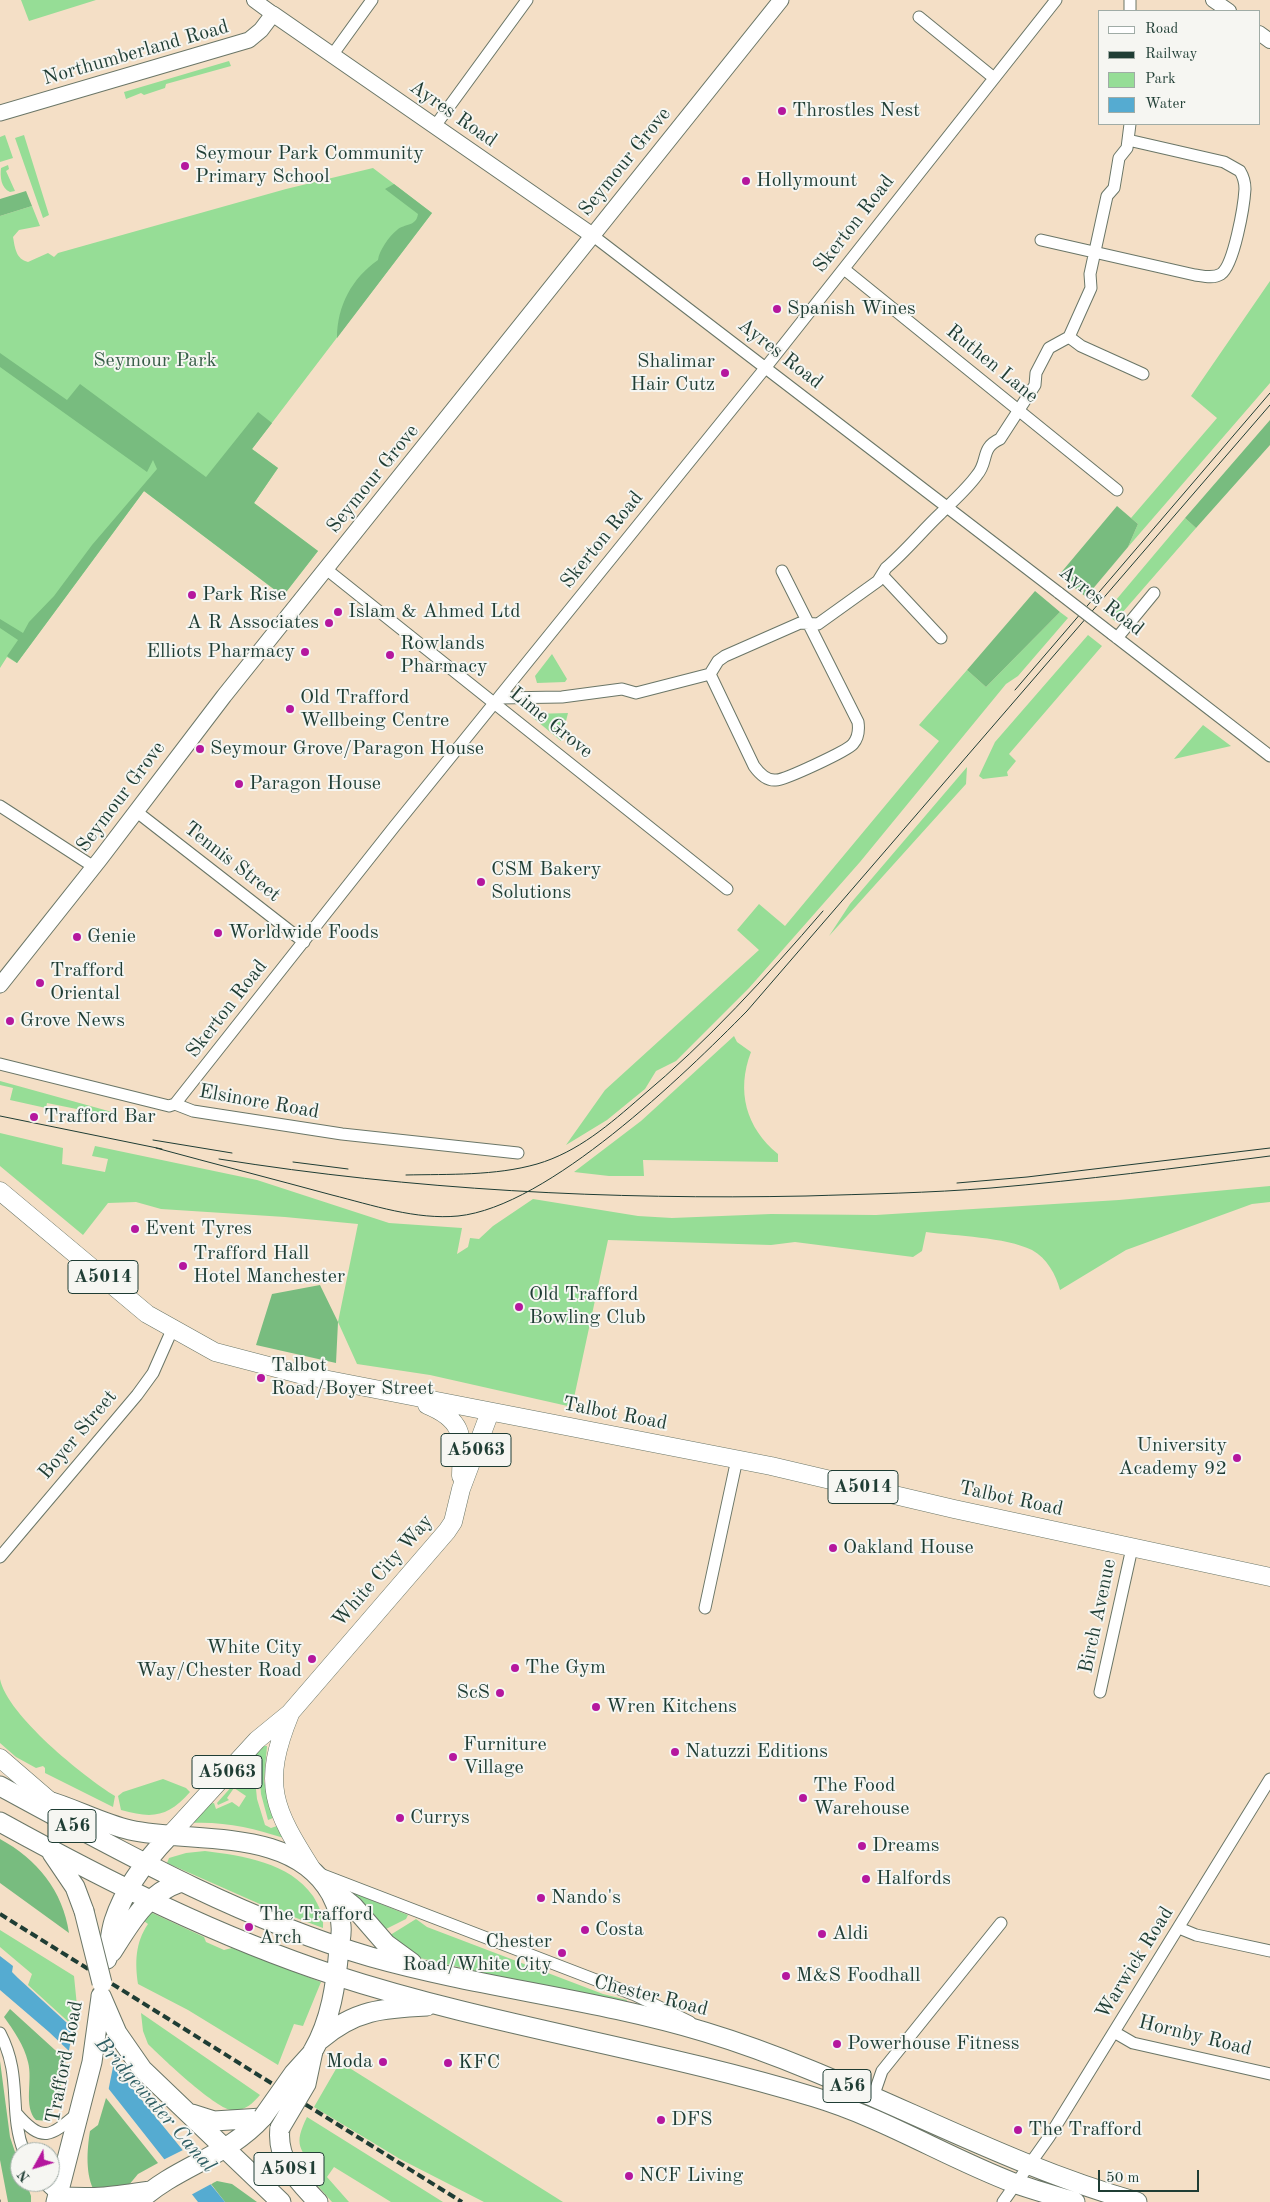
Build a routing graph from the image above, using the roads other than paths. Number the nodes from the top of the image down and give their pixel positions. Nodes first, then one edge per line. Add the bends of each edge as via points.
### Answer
1 (254, 0) edge
2 (372, 0) edge
3 (527, 0) edge
4 (780, 0) edge
5 (1056, 0) edge
6 (1213, 0) edge
7 (1228, 10) edge
8 (273, 14) junction
9 (919, 17) dead end
10 (333, 54) junction
11 (994, 78) junction
12 (0, 113) edge
13 (1130, 125) edge
14 (435, 126) junction
15 (1128, 140) junction
16 (592, 235) junction
17 (1041, 240) dead end
18 (1096, 252) junction
19 (844, 269) junction
20 (1070, 337) junction
21 (766, 367) junction
22 (1143, 374) dead end
23 (1019, 410) junction
24 (1117, 490) dead end
25 (947, 508) junction
26 (326, 569) junction
27 (782, 571) dead end
28 (883, 576) junction
29 (1154, 593) dead end
30 (810, 624) junction
31 (1114, 636) junction
32 (941, 638) dead end
33 (710, 674) junction
34 (497, 700) junction
35 (1270, 756) edge
36 (0, 806) edge
37 (137, 812) junction
38 (94, 867) junction
39 (727, 889) dead end
40 (304, 942) junction
41 (2, 978) edge
42 (0, 1064) edge
43 (175, 1104) junction
44 (518, 1153) dead end
45 (0, 1191) edge
46 (172, 1330) junction
47 (396, 1394) junction
48 (490, 1412) junction
49 (737, 1459) junction
50 (461, 1489) junction
51 (1132, 1548) junction
52 (0, 1557) edge
53 (1270, 1577) edge
54 (704, 1608) dead end
55 (1100, 1692) dead end
56 (290, 1713) junction
57 (0, 1758) edge
58 (1270, 1779) edge
59 (3, 1788) edge
60 (51, 1802) junction
61 (0, 1817) edge
62 (0, 1822) edge
63 (169, 1836) junction
64 (29, 1838) junction
65 (48, 1848) junction
66 (145, 1865) junction
67 (319, 1877) junction
68 (181, 1882) junction
69 (129, 1890) junction
70 (149, 1900) junction
71 (1001, 1923) dead end
72 (120, 1925) junction
73 (1179, 1928) junction
74 (339, 1946) junction
75 (1270, 1952) edge
76 (427, 1972) junction
77 (337, 1976) junction
78 (103, 2002) junction
79 (443, 2006) junction
80 (706, 2032) junction
81 (1114, 2032) junction
82 (0, 2033) edge
83 (317, 2045) junction
84 (1270, 2074) edge
85 (873, 2097) junction
86 (79, 2112) junction
87 (186, 2112) junction
88 (17, 2114) junction
89 (263, 2118) junction
90 (21, 2142) edge
91 (227, 2148) junction
92 (1029, 2165) junction
93 (1015, 2183) junction
94 (146, 2198) edge
95 (59, 2200) edge
96 (281, 2202) edge
97 (318, 2202) edge
98 (1003, 2202) edge
99 (1075, 2202) edge
100 (1137, 2202) edge

1 - 8 street, Ayres Road
2 - 10 street
3 - 14 street
4 - 16 main road, Seymour Grove
5 - 11 street, Skerton Road
6 - 7 street
8 - 10 main road, Ayres Road
8 - 12 main road, Northumberland Road via 261,30 246,41
9 - 11 street
10 - 14 main road, Ayres Road
11 - 19 street, Skerton Road
13 - 15 street
14 - 16 main road, Ayres Road
15 - 18 street via 1127,148 1119,158 1114,188 1107,196
15 - 18 street via 1224,162 1240,171 1245,189 1232,255 1224,271 1212,277
16 - 21 street, Ayres Road
16 - 26 main road, Seymour Grove
17 - 18 street
18 - 20 street via 1090,274 1091,288
19 - 21 street, Skerton Road
19 - 23 street, Ruthen Lane
20 - 22 street via 1075,343
20 - 23 street via 1049,348 1036,372 1035,385
21 - 25 street, Ayres Road
21 - 34 street, Skerton Road
23 - 24 street, Ruthen Lane
23 - 25 street via 1000,439 985,452 984,466 976,477
25 - 28 street via 886,568
25 - 31 street, Ayres Road, bridge
26 - 34 street, Lime Grove
26 - 37 main road, Seymour Grove via 183,748
27 - 30 street
28 - 30 street via 834,614 818,624
28 - 32 street
29 - 31 street
30 - 33 street via 800,623 725,656
30 - 33 street via 858,722 856,739 849,748 780,780 761,775
31 - 35 street, Ayres Road
33 - 34 street via 636,693 622,688 562,697
34 - 39 street, Lime Grove
34 - 40 street, Skerton Road
36 - 38 street
37 - 38 main road, Seymour Grove
37 - 40 street, Tennis Street
38 - 41 main road, Seymour Grove
40 - 43 street, Skerton Road
42 - 43 street, Elsinore Road via 168,1106
43 - 44 street, Elsinore Road via 193,1111 268,1124
45 - 46 main road, Talbot Road / A5014 via 147,1314
46 - 47 main road, Talbot Road / A5014 via 215,1352
46 - 52 street, Boyer Street via 156,1366 137,1395
47 - 48 main road, Talbot Road / A5014
47 - 50 main road via 440,1411 456,1422 462,1440
48 - 49 main road, Talbot Road / A5014
48 - 50 main road, White City Way / A5063
49 - 51 main road, Talbot Road / A5014
49 - 54 street
50 - 56 main road, White City Way / A5063 via 448,1531
51 - 53 main road, Talbot Road / A5014
51 - 55 street, Birch Avenue
56 - 63 main road, White City Way / A5063 via 257,1740
56 - 67 main road, White City Way / A5063 via 275,1757 274,1787 280,1810 297,1845
57 - 60 main road
58 - 73 street, Warwick Road
59 - 60 highway
59 - 66 highway, A56
60 - 63 highway via 130,1830
61 - 64 main road
62 - 64 highway, A56
63 - 66 highway
63 - 67 highway, A56 via 248,1842 277,1851
64 - 65 highway, A56
65 - 69 highway, A56
65 - 78 highway, bridge via 75,1887 84,1911
66 - 68 highway, Chester Road / A56
66 - 69 highway
67 - 74 highway via 340,1915
67 - 76 highway, A56 via 353,1906 393,1950
67 - 80 street via 635,1995
68 - 70 highway via 158,1892
68 - 74 highway, Chester Road / A56 via 253,1914
69 - 70 highway, A56
69 - 72 highway
70 - 72 highway
70 - 77 highway, A56 via 257,1947
71 - 85 street via 882,2071
72 - 78 highway via 107,1959
73 - 75 street
73 - 81 street, Warwick Road
74 - 76 highway, Chester Road / A56
74 - 77 highway
76 - 80 highway, Chester Road / A56 via 547,1995
77 - 79 highway, A56
77 - 83 highway
78 - 86 highway, Trafford Road
78 - 87 highway, A5081 via 142,2069
79 - 83 highway, A56 via 365,2013 345,2021
79 - 93 highway, A56 via 814,2097 873,2118
80 - 85 highway, Chester Road / A56
81 - 84 street, Hornby Road via 1133,2043
81 - 92 street, Warwick Road
82 - 88 street via 14,2073
83 - 89 highway, bridge
83 - 97 highway, A5081, bridge via 306,2084 280,2128 280,2148 284,2162
85 - 92 highway, Chester Road / A56
86 - 88 street via 45,2134 28,2128
86 - 95 highway, Trafford Road
87 - 89 highway, A5081 via 214,2121
87 - 91 highway, A5081
88 - 90 street via 16,2128
89 - 91 highway
91 - 94 highway via 174,2175
91 - 96 highway, A5081
92 - 93 street, Warwick Road
92 - 100 highway, Chester Road / A56
93 - 98 street, Warwick Road
93 - 99 highway, A56
94 - 95 highway

